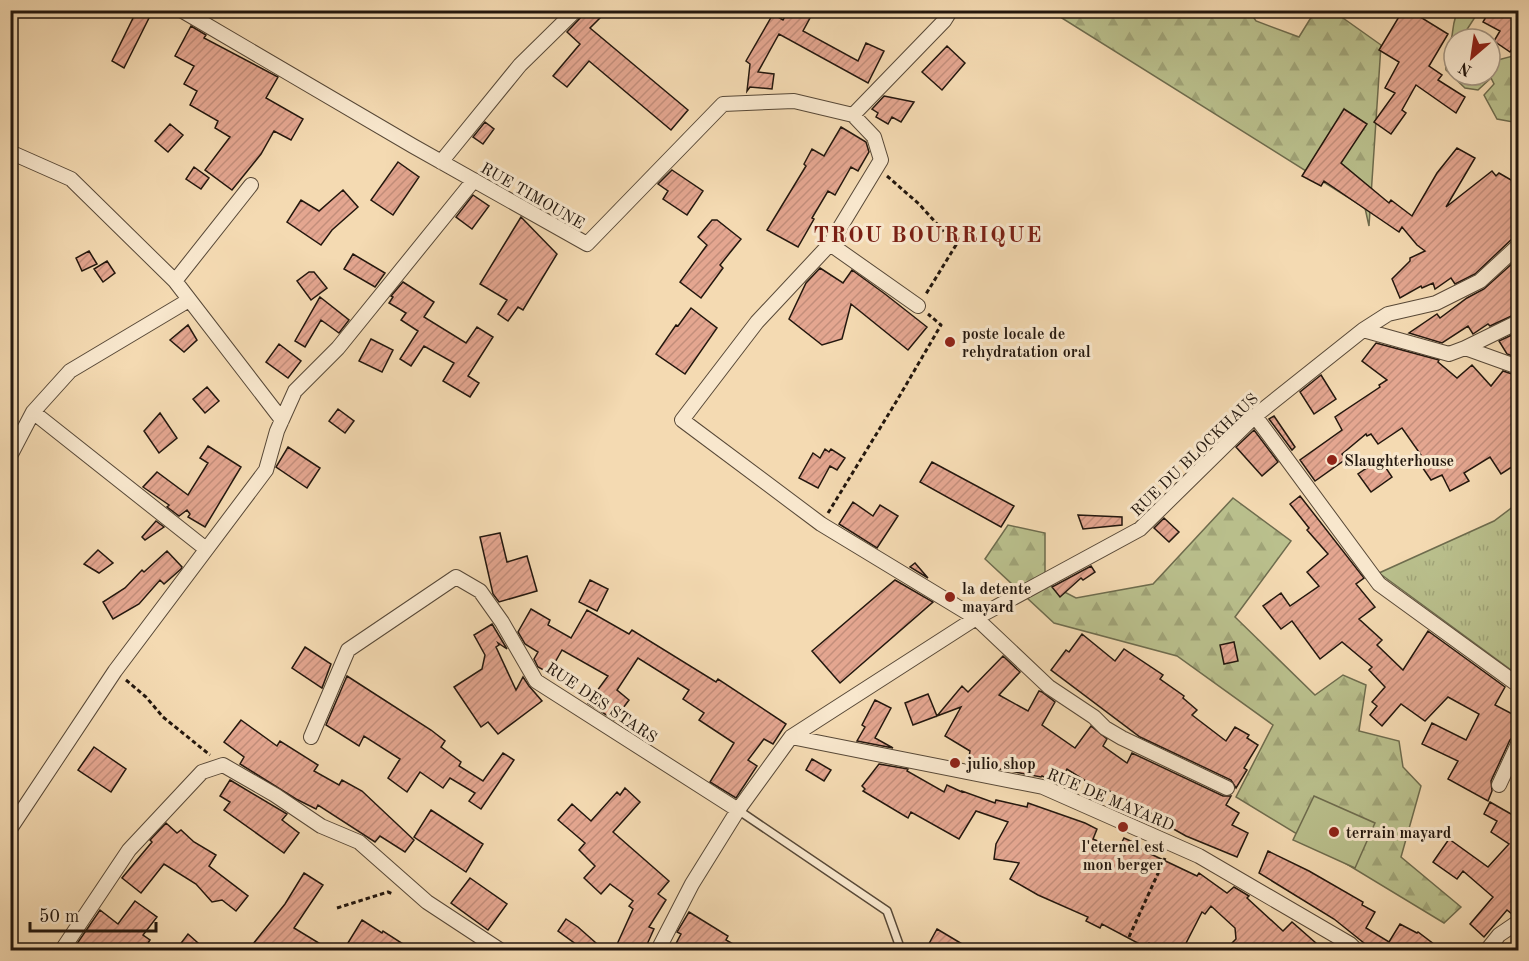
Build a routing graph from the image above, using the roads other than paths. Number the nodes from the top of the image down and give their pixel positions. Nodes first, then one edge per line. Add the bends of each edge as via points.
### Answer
1 (181, 10) edge
2 (576, 10) edge
3 (951, 10) edge
4 (853, 115) junction
5 (10, 152) edge
6 (441, 162) junction
7 (474, 180) junction
8 (251, 185) dead end
9 (830, 244) junction
10 (1518, 246) edge
11 (175, 282) junction
12 (189, 300) junction
13 (918, 306) road end
14 (1518, 322) edge
15 (1363, 330) junction
16 (1465, 348) junction
17 (1518, 367) edge
18 (33, 412) junction
19 (1255, 416) junction
20 (282, 420) junction
21 (10, 456) edge
22 (206, 549) junction
23 (976, 618) junction
24 (1518, 685) edge
25 (791, 737) junction
26 (311, 738) dead end
27 (1518, 744) edge
28 (1499, 784) dead end
29 (1227, 788) dead end
30 (738, 810) junction
31 (10, 829) edge
32 (1518, 922) edge
33 (62, 951) edge
34 (500, 951) edge
35 (658, 951) edge
36 (901, 951) edge
37 (1356, 951) edge
38 (1487, 951) edge

1 - 6 street, RUE TIMOUNE
2 - 6 street via 520,65
3 - 4 street
4 - 7 street, RUE TIMOUNE via 794,101 723,104 587,244
4 - 9 street via 874,137 881,160
5 - 11 street via 72,179
6 - 7 street, RUE TIMOUNE
7 - 20 street via 338,348 295,391
8 - 11 street
9 - 13 street
9 - 23 street via 757,322 681,420 821,524
10 - 15 street, RUE DU BLOCKHAUS via 1480,281 1436,303 1388,314
11 - 12 street
12 - 18 street via 70,371
12 - 20 street
14 - 16 street
15 - 16 street via 1449,354
15 - 19 street, RUE DU BLOCKHAUS
16 - 17 street
18 - 21 street
18 - 22 street
19 - 23 street, RUE DU BLOCKHAUS via 1140,529
19 - 24 street via 1379,584
20 - 22 street via 266,470
22 - 31 street via 115,670
23 - 25 street, RUE DU BLOCKHAUS
23 - 29 street via 1049,687 1105,728
25 - 30 street, RUE DU BLOCKHAUS
25 - 37 street, RUE DE MAYARD via 1043,787 1199,856
26 - 30 street, RUE DES STARS via 348,650 456,577 480,591 536,681
27 - 28 street
30 - 35 street, RUE DU BLOCKHAUS via 692,884
30 - 36 lane via 887,911
32 - 38 street via 1499,935
33 - 34 street via 129,850 202,772 223,765 321,826 359,842 427,902

